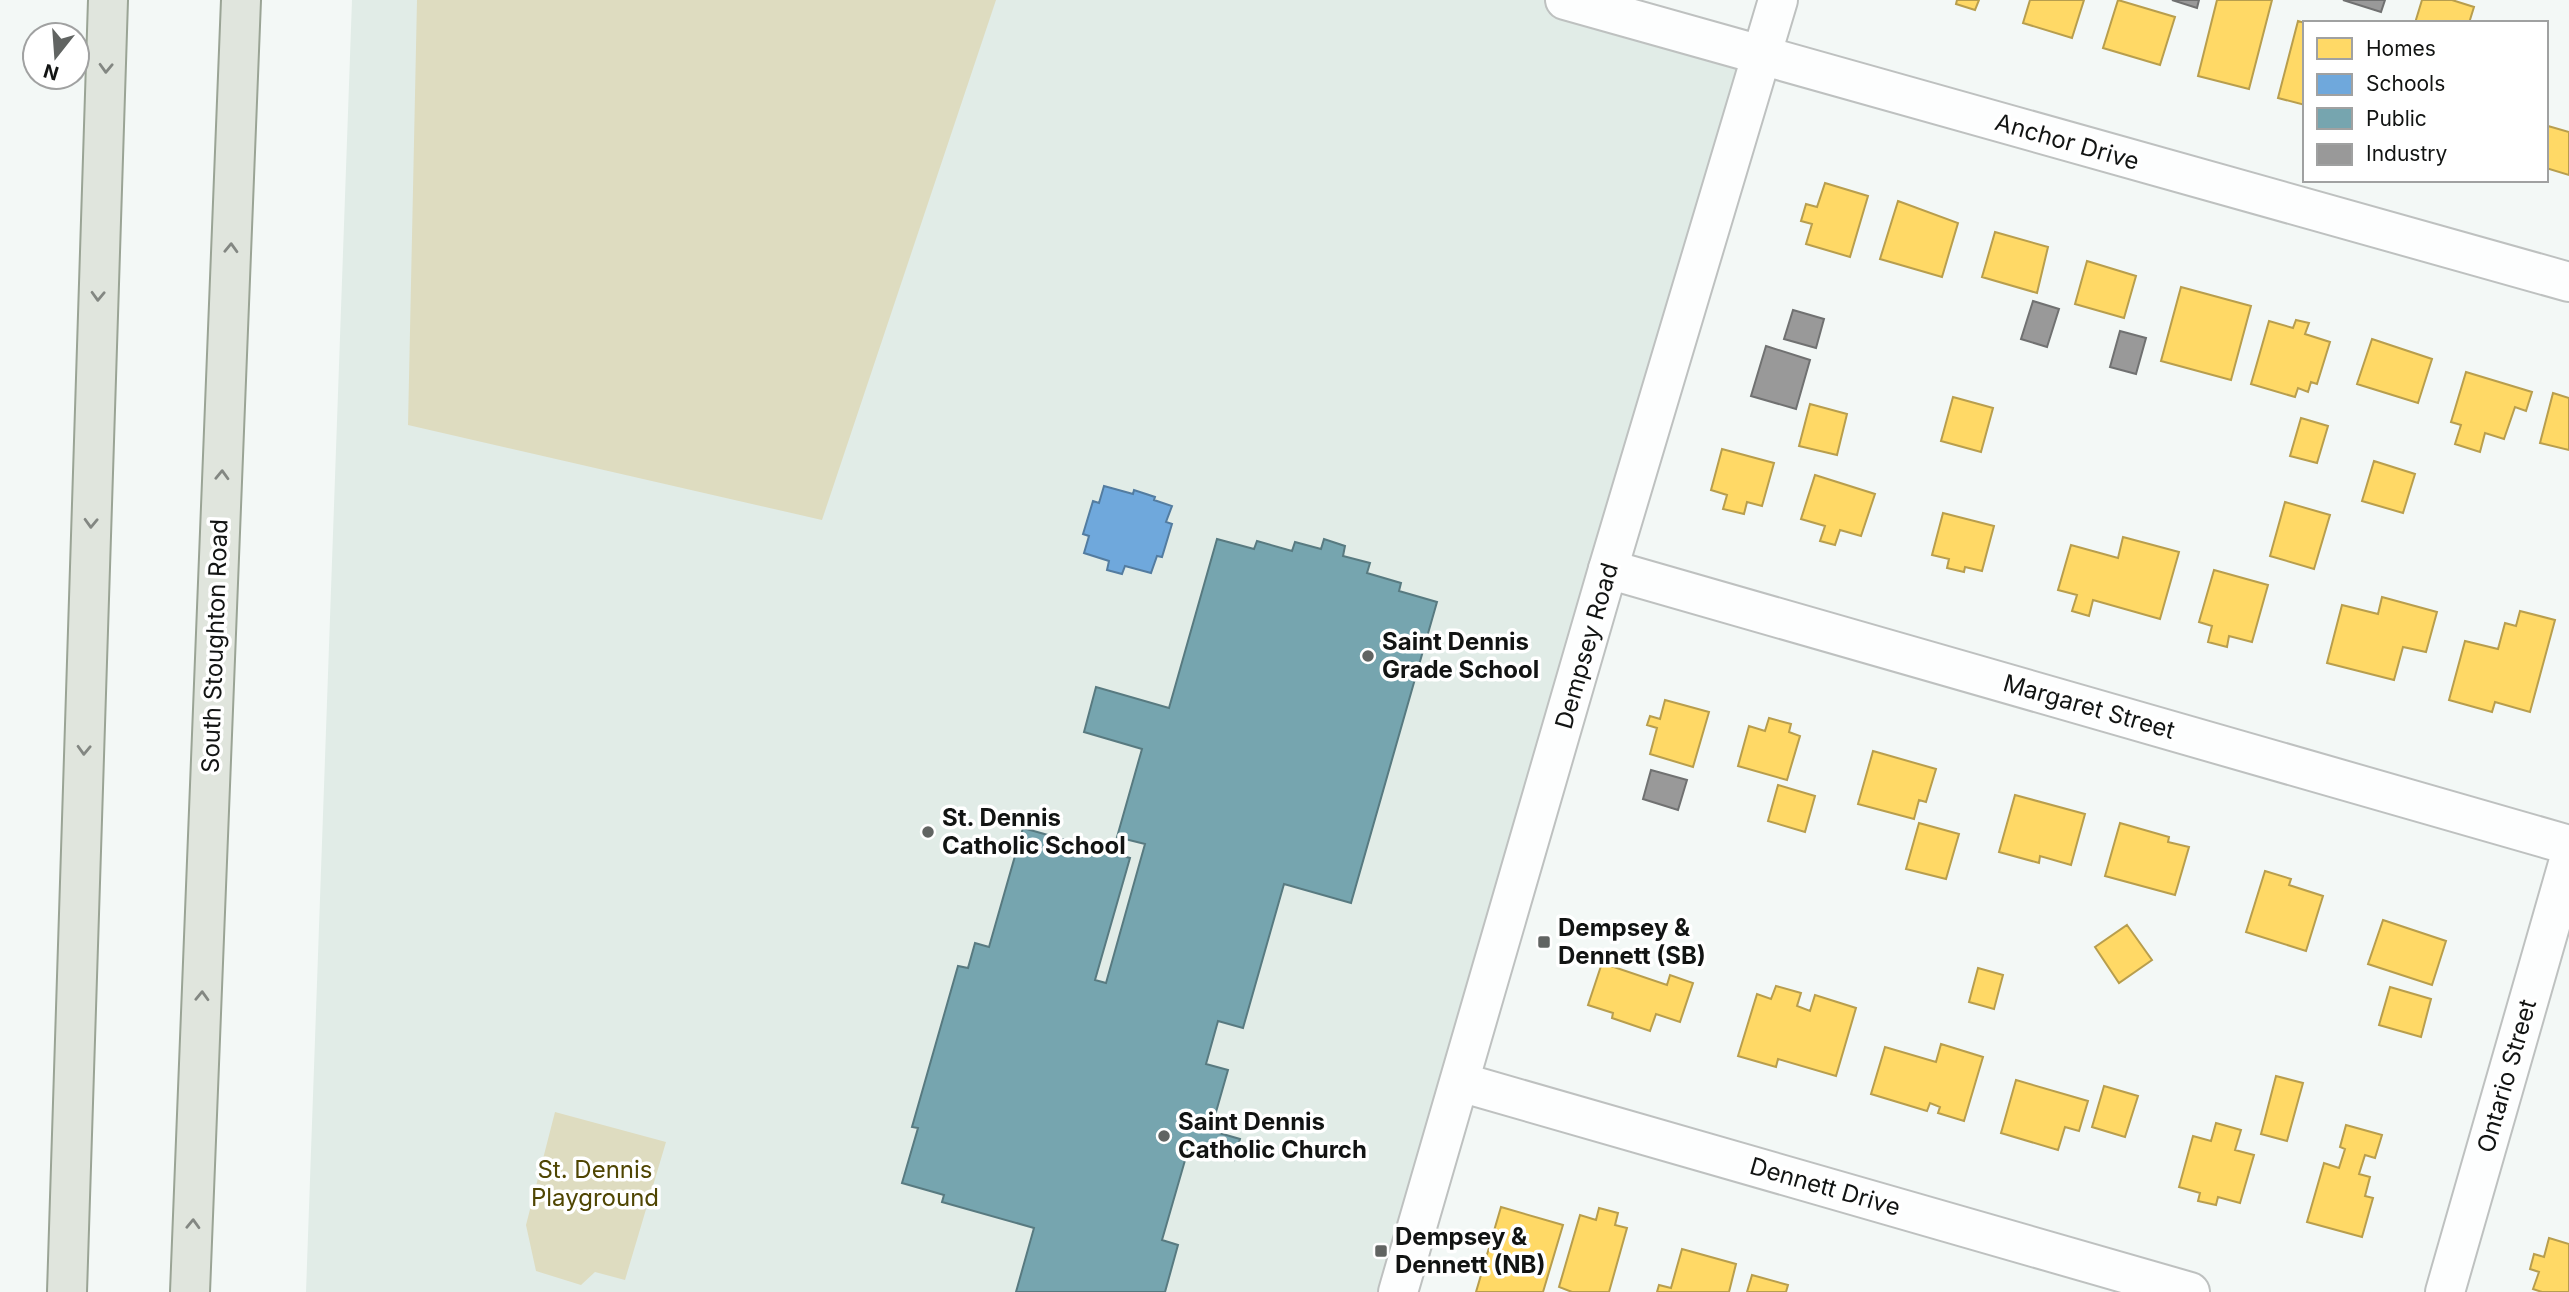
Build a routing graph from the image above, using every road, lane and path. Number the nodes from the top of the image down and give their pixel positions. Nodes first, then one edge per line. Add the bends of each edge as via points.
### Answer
1 (108, 0) edge
2 (241, 0) edge
3 (1565, 0) edge
4 (1778, 0) edge
5 (1762, 57) junction
6 (2569, 282) edge
7 (1608, 569) junction
8 (2569, 845) edge
9 (2569, 860) edge
10 (1460, 1082) junction
11 (67, 1292) edge
12 (190, 1292) edge
13 (1398, 1292) edge
14 (2189, 1292) edge
15 (2445, 1292) edge

1 -> 11 main road
12 -> 2 main road, South Stoughton Road
3 - 5 street, Anchor Drive
4 - 5 street, Dempsey Road
5 - 6 street, Anchor Drive
5 - 7 street, Dempsey Road
7 - 8 street, Margaret Street
7 - 10 street, Dempsey Road
9 - 15 street, Ontario Street
10 - 13 street, Dempsey Road
10 - 14 street, Dennett Drive

